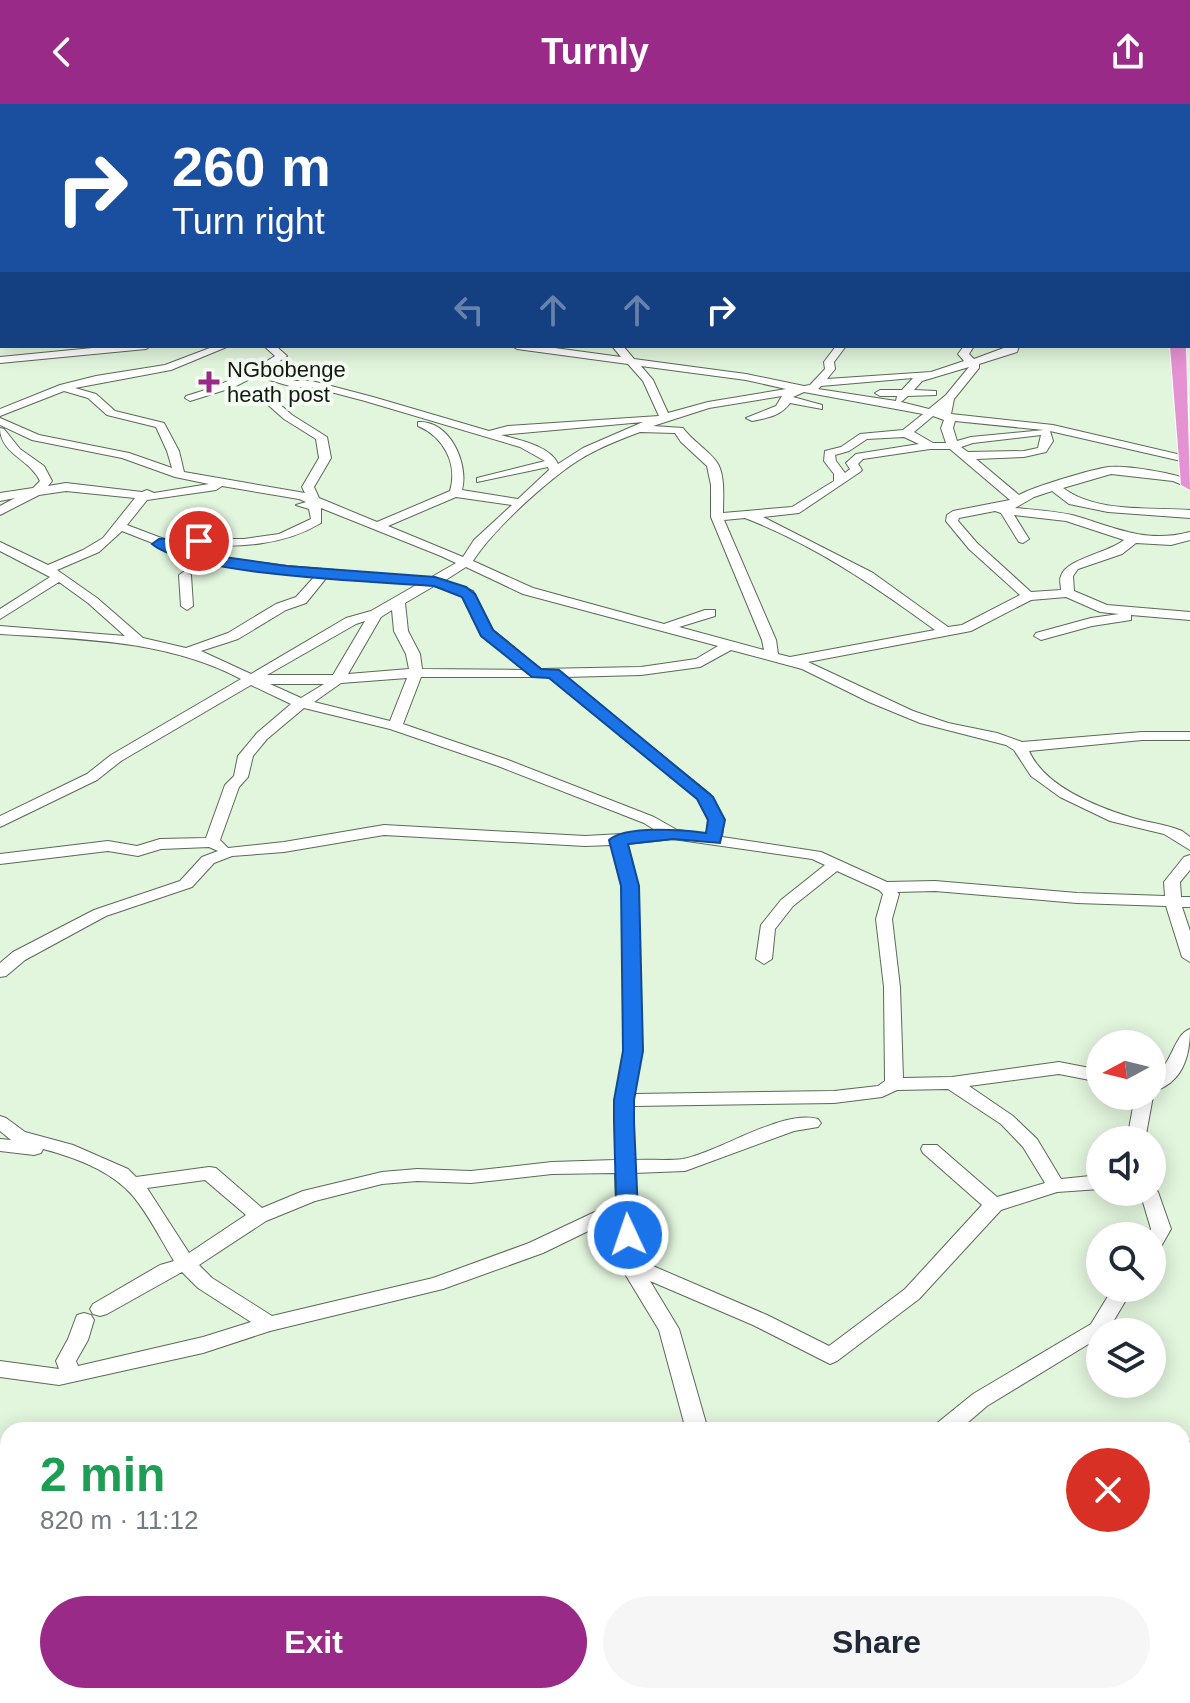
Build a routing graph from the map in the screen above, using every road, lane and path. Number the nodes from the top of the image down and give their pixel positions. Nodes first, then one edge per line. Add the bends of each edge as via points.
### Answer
1 (125, 348) edge
2 (219, 348) edge
3 (272, 348) edge
4 (531, 348) edge
5 (619, 348) edge
6 (840, 348) edge
7 (968, 348) edge
8 (1014, 348) edge
9 (1178, 348) edge
10 (0, 360) edge
11 (631, 362) junction
12 (971, 362) junction
13 (257, 373) junction
14 (913, 377) junction
15 (226, 386) junction
16 (64, 387) junction
17 (810, 387) junction
18 (784, 396) junction
19 (951, 396) junction
20 (190, 398) dead end
21 (33, 399) junction
22 (898, 400) junction
23 (0, 402) edge
24 (818, 407) dead end
25 (0, 413) edge
26 (933, 416) junction
27 (665, 417) junction
28 (752, 418) dead end
29 (0, 421) edge
30 (438, 426) junction
31 (637, 429) junction
32 (660, 430) junction
33 (0, 431) edge
34 (906, 433) junction
35 (1046, 433) junction
36 (487, 436) junction
37 (1086, 436) junction
38 (65, 444) junction
39 (931, 446) junction
40 (953, 446) junction
41 (16, 451) junction
42 (0, 453) edge
43 (966, 456) junction
44 (1188, 460) edge
45 (553, 467) junction
46 (179, 475) junction
47 (481, 480) dead end
48 (840, 482) junction
49 (1190, 483) edge
50 (229, 484) junction
51 (1053, 486) junction
52 (39, 490) junction
53 (455, 493) junction
54 (147, 494) junction
55 (0, 497) edge
56 (313, 499) junction
57 (1017, 500) junction
58 (290, 503) dead end
59 (522, 503) junction
60 (1001, 509) junction
61 (1123, 509) junction
62 (0, 511) edge
63 (1190, 514) edge
64 (747, 515) junction
65 (717, 517) junction
66 (119, 526) junction
67 (378, 526) junction
68 (1107, 530) junction
69 (1190, 536) edge
70 (1023, 539) dead end
71 (1133, 539) junction
72 (254, 542) junction
73 (159, 544) junction
74 (0, 546) edge
75 (197, 557) junction
76 (465, 563) junction
77 (324, 573) junction
78 (52, 574) junction
79 (185, 575) dead end
80 (435, 582) junction
81 (1068, 593) junction
82 (1028, 596) junction
83 (398, 600) junction
84 (187, 606) dead end
85 (710, 613) dead end
86 (376, 614) junction
87 (1168, 614) junction
88 (0, 615) edge
89 (1190, 616) edge
90 (667, 627) junction
91 (0, 630) edge
92 (946, 632) junction
93 (1041, 636) dead end
94 (140, 643) junction
95 (727, 646) junction
96 (187, 652) junction
97 (772, 657) junction
98 (790, 661) junction
99 (416, 673) junction
100 (545, 674) junction
101 (341, 678) junction
102 (252, 679) junction
103 (301, 703) junction
104 (395, 726) junction
105 (1190, 736) edge
106 (1020, 747) junction
107 (0, 822) edge
108 (673, 834) junction
109 (714, 839) junction
110 (618, 840) junction
111 (212, 842) junction
112 (1190, 845) edge
113 (230, 852) junction
114 (0, 859) edge
115 (1190, 860) edge
116 (834, 865) junction
117 (885, 887) junction
118 (1181, 902) edge
119 (1190, 957) edge
120 (764, 959) dead end
121 (0, 972) edge
122 (1190, 1035) edge
123 (1086, 1073) edge
124 (1166, 1077) edge
125 (952, 1083) junction
126 (894, 1084) junction
127 (624, 1100) junction
128 (0, 1122) edge
129 (812, 1123) dead end
130 (44, 1143) junction
131 (0, 1145) edge
132 (930, 1149) dead end
133 (624, 1168) junction
134 (1086, 1183) edge
135 (132, 1184) junction
136 (1056, 1186) junction
137 (626, 1205) junction
138 (994, 1205) junction
139 (259, 1216) junction
140 (186, 1264) junction
141 (629, 1264) junction
142 (1114, 1302) edge
143 (269, 1324) junction
144 (0, 1369) edge
145 (72, 1375) junction
146 (695, 1422) edge
147 (954, 1422) edge

1 - 10 street
2 - 16 street via 167,368
3 - 13 street via 282,356
4 - 11 street
5 - 11 street
6 - 17 street via 830,369
7 - 12 street via 963,354
8 - 12 street
9 - 44 highway
11 - 17 street
11 - 27 street via 648,380
12 - 14 street
12 - 19 street via 975,366
13 - 15 street
13 - 30 street via 374,401
14 - 17 street
14 - 19 street
14 - 22 street
15 - 20 street
15 - 56 street via 271,402 321,437 325,458 308,487
16 - 21 street
16 - 46 street via 92,396 111,413 160,425
17 - 18 street
17 - 22 street
17 - 22 street
18 - 24 street
18 - 27 street via 708,405
18 - 28 street via 774,412
18 - 32 street via 693,416
19 - 22 street via 932,393
19 - 26 street
21 - 23 street
21 - 25 street
22 - 26 street
26 - 34 street
26 - 37 street via 1006,421
26 - 40 street via 950,419
27 - 31 street
27 - 36 street via 508,429
29 - 38 street via 36,438
30 - 36 street
30 - 53 street via 458,468
31 - 32 street
31 - 45 street
32 - 65 street via 679,430 713,465
33 - 41 street
34 - 39 street
34 - 48 street via 864,436 829,453
35 - 37 street
35 - 40 street via 992,436
35 - 43 street via 1042,450
36 - 45 street via 535,449
37 - 44 street
38 - 41 street
38 - 46 street via 125,455
39 - 40 street
39 - 48 street via 860,456 852,463 856,470
40 - 43 street
41 - 42 street
41 - 52 street via 40,468 46,481
43 - 57 street
44 - 49 highway
45 - 47 street
45 - 59 street
46 - 50 street
48 - 64 street via 795,510
49 - 51 street via 1110,470
50 - 54 street
50 - 56 street
51 - 57 street
51 - 61 street via 1073,501
52 - 54 street via 87,487
52 - 55 street
52 - 62 street
53 - 59 street
53 - 67 street
54 - 66 street
56 - 67 street
57 - 60 street
58 - 72 street via 315,506 317,520 300,533
59 - 76 street via 478,543
60 - 68 street via 1068,518
60 - 70 street
60 - 82 street via 961,512 952,521
61 - 63 street
61 - 68 street
64 - 65 street
64 - 92 street via 869,576
65 - 97 street
66 - 73 street
66 - 78 street via 99,547
67 - 76 street
68 - 71 street
69 - 71 street
71 - 81 street via 1118,551 1074,566 1067,576
72 - 73 street
72 - 75 street
73 - 75 street
74 - 78 street
75 - 77 street
76 - 80 street
76 - 90 street via 528,591
77 - 80 street
77 - 96 street via 301,600 225,640
78 - 88 street
78 - 94 street via 111,613
79 - 84 street
80 - 83 street
80 - 100 street via 468,594 487,632
81 - 82 street
81 - 87 street via 1105,609
82 - 92 street via 966,628
83 - 86 street
83 - 99 street via 401,631
85 - 90 street
86 - 101 street
86 - 102 street via 351,621
87 - 89 street
87 - 93 street via 1091,622
90 - 95 street
91 - 94 street
92 - 98 street
94 - 96 street
95 - 97 street
95 - 100 street via 700,663
96 - 102 street
97 - 98 street
98 - 106 street via 944,726 1005,738
99 - 100 street
99 - 101 street
99 - 104 street
100 - 109 street via 705,797 716,820
101 - 102 street
101 - 103 street via 323,695
102 - 103 street
102 - 107 street via 92,777
103 - 104 street
103 - 111 street via 263,734 242,763 241,777 232,785
104 - 108 street via 503,763
105 - 106 street
106 - 112 street via 1023,758 1051,785 1131,823 1174,830
108 - 109 street
108 - 110 street
109 - 116 street via 790,849
110 - 113 street via 384,830
110 - 127 street via 630,886 633,1051
111 - 113 street
111 - 114 street via 160,844 138,851 108,846
113 - 121 street via 208,860 186,884 100,913 19,956
115 - 118 street via 1172,882
116 - 117 street
116 - 120 street via 787,903 767,928
117 - 118 street
117 - 126 street via 891,894 884,919
118 - 119 street
122 - 124 street
123 - 125 street via 1059,1068
125 - 126 street
125 - 136 street via 1007,1120 1030,1143
126 - 127 street via 882,1091 834,1097
127 - 133 street
128 - 130 street via 19,1137
129 - 133 street via 792,1125 685,1165
130 - 131 street via 35,1149
130 - 135 street via 93,1159
132 - 138 street
133 - 137 street
133 - 139 street via 612,1164 481,1176 382,1178 310,1196
134 - 136 street
135 - 139 street via 209,1173
135 - 140 street
136 - 138 street
137 - 141 street
137 - 143 street via 536,1248 436,1284
138 - 141 street via 912,1294 830,1356
139 - 140 street
140 - 143 street via 205,1283
140 - 145 street via 92,1315 66,1361
141 - 146 street via 669,1329
142 - 147 street via 1098,1329 980,1400
143 - 145 street
144 - 145 street

